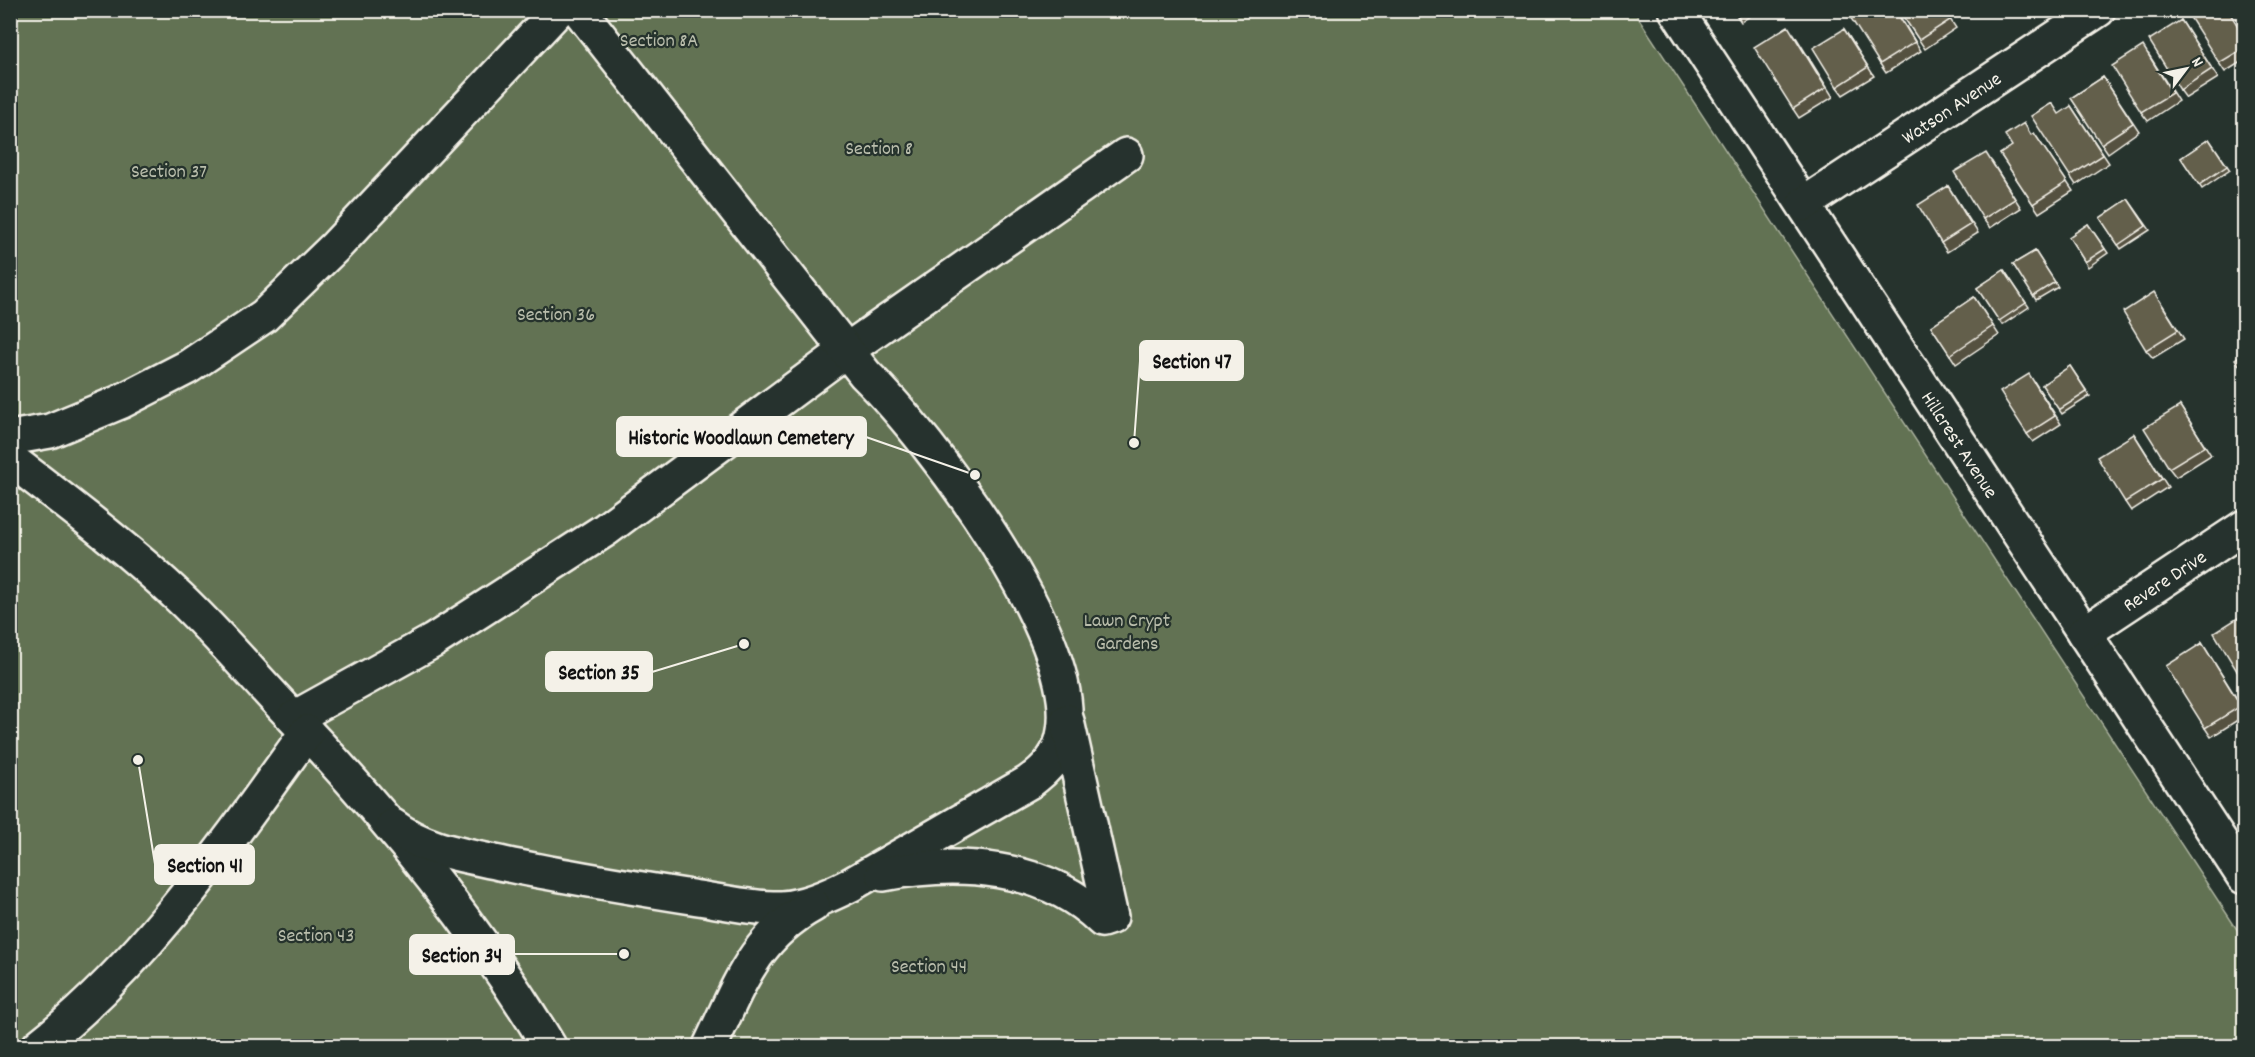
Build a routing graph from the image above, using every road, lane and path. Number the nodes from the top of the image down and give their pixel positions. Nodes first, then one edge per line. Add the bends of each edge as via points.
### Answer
1 (558, 10) edge
2 (579, 10) edge
3 (1676, 10) edge
4 (2098, 10) edge
5 (1126, 155) dead end
6 (1803, 204) junction
7 (847, 350) junction
8 (10, 438) edge
9 (10, 459) edge
10 (2244, 527) edge
11 (2084, 633) junction
12 (1066, 713) junction
13 (301, 725) junction
14 (393, 826) junction
15 (2244, 877) edge
16 (840, 890) junction
17 (39, 1047) edge
18 (549, 1047) edge
19 (710, 1047) edge

1 - 8 street via 357,224 264,316 196,362 120,402 50,430
2 - 7 street
3 - 6 street, Hillcrest Avenue
4 - 6 street, Watson Avenue
5 - 7 street
6 - 11 street, Hillcrest Avenue
7 - 12 street via 951,476 1013,570 1054,659
7 - 13 street via 557,563
9 - 13 street via 68,502 178,597
10 - 11 street, Revere Drive
11 - 15 street, Hillcrest Avenue
12 - 16 street via 1059,748 1044,771
12 - 16 street via 1111,917 1102,920 1086,904 1041,881 985,869 914,868 876,875
13 - 14 street
13 - 17 street via 201,876 84,1009
14 - 16 street via 419,843 460,855 627,887 779,908
14 - 18 street via 498,966
16 - 19 street via 782,924 765,941

